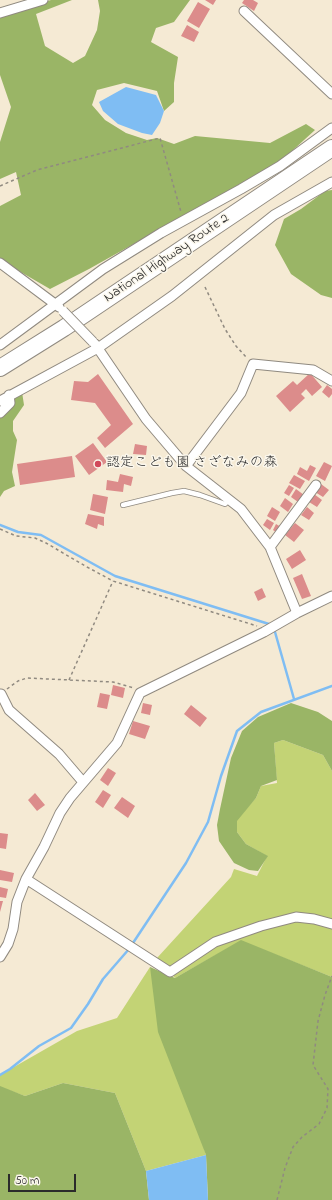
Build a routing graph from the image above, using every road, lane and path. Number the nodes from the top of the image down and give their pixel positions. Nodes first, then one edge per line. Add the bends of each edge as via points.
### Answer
1 (43, 0) edge
2 (244, 11) dead end
3 (0, 13) edge
4 (332, 94) edge
5 (332, 128) edge
6 (332, 148) edge
7 (332, 182) edge
8 (0, 186) edge
9 (182, 216) dead end
10 (0, 263) edge
11 (205, 287) dead end
12 (56, 304) junction
13 (0, 345) edge
14 (95, 345) junction
15 (253, 364) junction
16 (0, 368) edge
17 (332, 381) edge
18 (9, 395) junction
19 (0, 401) edge
20 (0, 414) edge
21 (186, 466) junction
22 (316, 485) dead end
23 (229, 500) junction
24 (123, 505) dead end
25 (0, 529) edge
26 (270, 547) junction
27 (113, 581) junction
28 (332, 596) edge
29 (297, 613) junction
30 (264, 632) junction
31 (69, 680) junction
32 (140, 692) junction
33 (1, 694) joint
34 (83, 782) junction
35 (26, 879) junction
36 (332, 924) edge
37 (0, 957) edge
38 (332, 976) edge
39 (278, 1200) edge

1 - 3 street
2 - 4 street
5 - 12 street via 280,166 103,269
6 - 16 highway, National Highway Route 2 via 64,328
7 - 14 street via 274,215 172,296
8 - 9 path via 36,170 160,138
10 - 12 street
11 - 15 path via 225,329 236,346
12 - 13 street
12 - 14 street, bridge
14 - 18 street
14 - 21 street via 146,419
15 - 17 street via 313,370
15 - 21 street via 241,393
18 - 19 street
18 - 20 street via 10,403
21 - 23 street
22 - 26 street
23 - 24 lane via 225,504 184,491
23 - 26 street via 241,509
25 - 27 path via 16,536 43,541
26 - 29 street
27 - 30 path via 260,627
27 - 31 path
28 - 29 street
29 - 30 street
30 - 32 street
31 - 32 path via 113,682 136,688
31 - 33 path via 27,678 18,681
32 - 34 street via 117,743
33 - 34 street via 9,710 59,754
34 - 35 street via 60,813
35 - 36 street via 170,972 215,942 261,926 296,917
35 - 37 street via 17,902 8,944
38 - 39 path via 318,1021 313,1065 328,1089 327,1108 319,1124 293,1147

